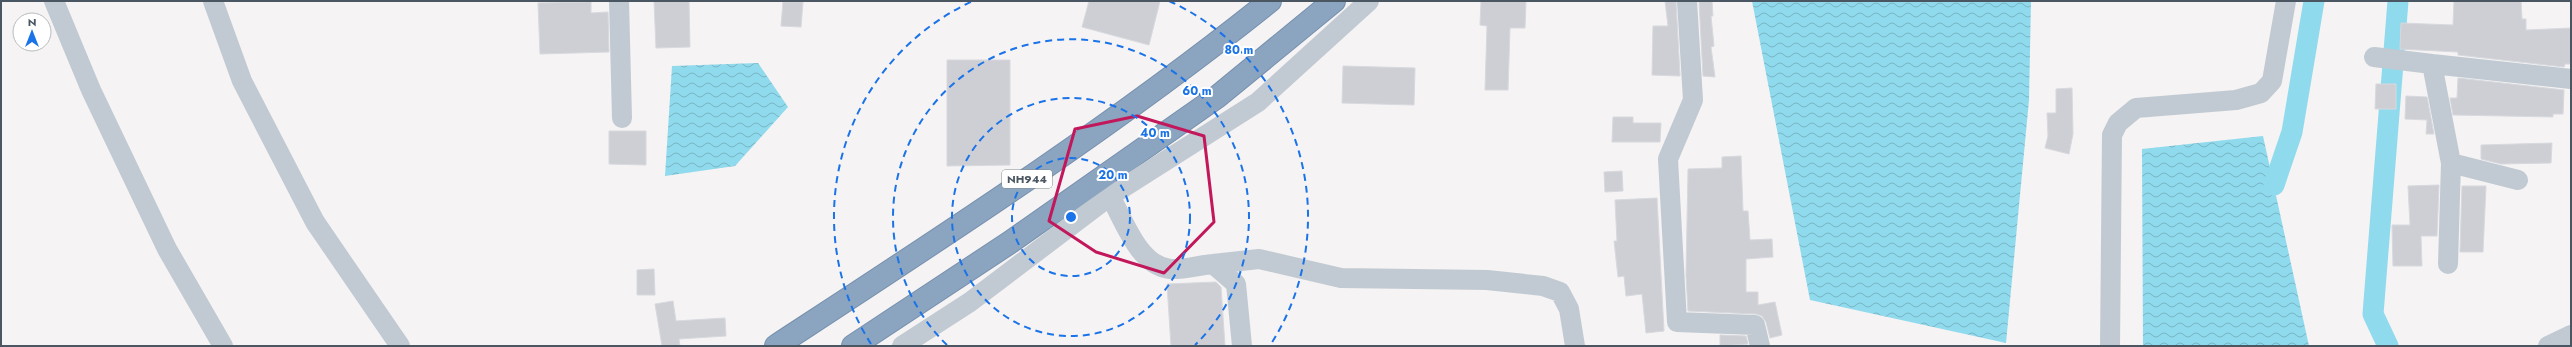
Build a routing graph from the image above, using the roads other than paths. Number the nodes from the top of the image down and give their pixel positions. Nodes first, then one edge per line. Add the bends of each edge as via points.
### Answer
1 (54, 1) edge
2 (213, 1) edge
3 (619, 1) edge
4 (1270, 1) edge
5 (1334, 1) edge
6 (1369, 1) edge
7 (1687, 1) edge
8 (2286, 1) edge
9 (2374, 57) dead end
10 (2432, 64) junction
11 (2571, 79) edge
12 (622, 118) dead end
13 (2450, 163) junction
14 (2518, 180) dead end
15 (1110, 196) junction
16 (1213, 264) junction
17 (2448, 264) dead end
18 (2571, 335) edge
19 (223, 346) edge
20 (400, 346) edge
21 (776, 346) edge
22 (853, 346) edge
23 (902, 346) edge
24 (1242, 346) edge
25 (1575, 346) edge
26 (1760, 346) edge
27 (2110, 346) edge
28 (2548, 346) edge

1 - 19 street via 91,90 167,249
2 - 20 street via 242,81 315,222
3 - 12 street
4 - 21 highway, NH944 via 1192,64 992,204
5 - 22 highway via 1217,97 1010,242
6 - 15 street via 1258,102
7 - 26 street via 1693,100 1668,159 1677,322 1755,325
8 - 27 street via 2272,81 2261,93 2236,100 2136,108 2118,122 2112,135
9 - 10 street
10 - 11 street
10 - 13 street
13 - 14 street
13 - 17 street
15 - 16 street via 1140,250 1153,262 1170,269
15 - 23 street via 970,302
16 - 24 street via 1236,284
16 - 25 street via 1259,259 1341,278 1487,280 1543,286 1560,292 1569,309
18 - 28 street

